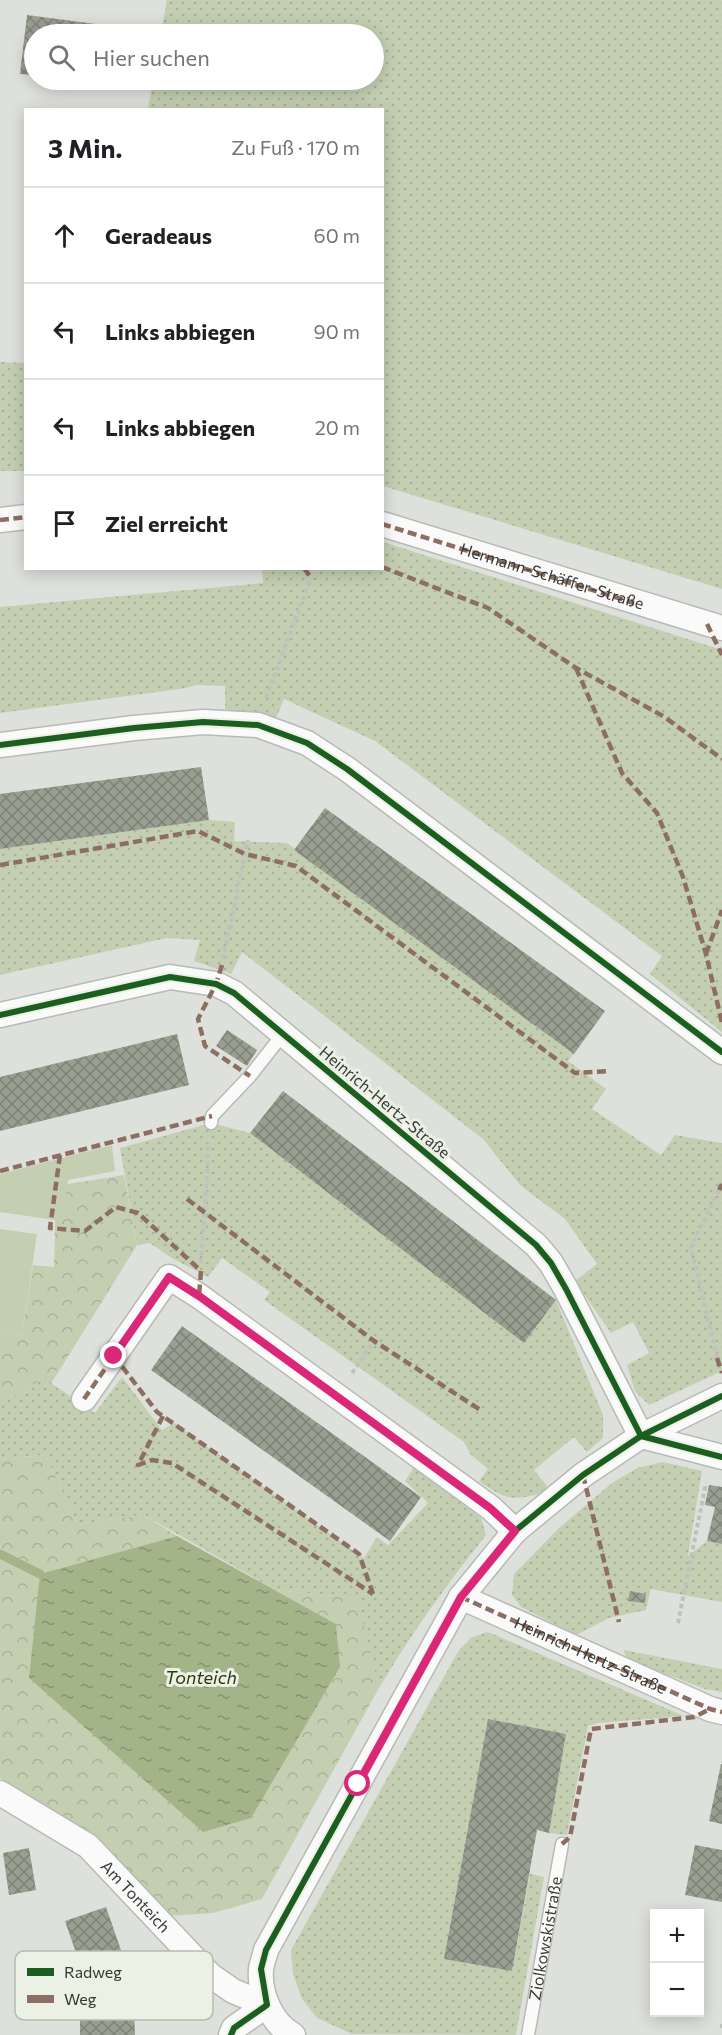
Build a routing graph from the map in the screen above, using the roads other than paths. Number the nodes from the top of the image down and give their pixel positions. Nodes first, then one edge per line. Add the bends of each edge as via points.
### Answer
1 (24, 517) edge
2 (0, 520) edge
3 (384, 525) edge
4 (722, 628) edge
5 (0, 745) edge
6 (0, 1015) edge
7 (283, 1034) junction
8 (722, 1052) edge
9 (211, 1123) road end
10 (722, 1396) edge
11 (84, 1399) dead end
12 (641, 1436) junction
13 (717, 1456) edge
14 (515, 1531) junction
15 (461, 1597) junction
16 (722, 1712) edge
17 (0, 1793) edge
18 (562, 1844) dead end
19 (187, 1951) edge
20 (213, 1977) edge
21 (267, 2005) junction
22 (231, 2035) edge
23 (293, 2035) edge
24 (528, 2035) edge

1 - 2 street
3 - 4 street, Hermann-Schäffer-Straße
5 - 8 street via 202,722 258,725 307,743
6 - 7 street, Heinrich-Hertz-Straße via 170,976 216,984 234,993
7 - 9 lane via 212,1116
7 - 12 street, Heinrich-Hertz-Straße via 536,1245 566,1289
10 - 12 street
11 - 14 street via 169,1277 490,1508
12 - 13 street
12 - 14 street via 584,1475
14 - 15 street
15 - 16 street, Heinrich-Hertz-Straße
15 - 21 street via 266,1950 261,1969
17 - 19 street, Am Tonteich via 88,1846
18 - 24 lane, Ziolkowskistraße
20 - 21 street, Am Tonteich via 233,1991
21 - 22 street via 234,2028
21 - 23 street via 276,2020

